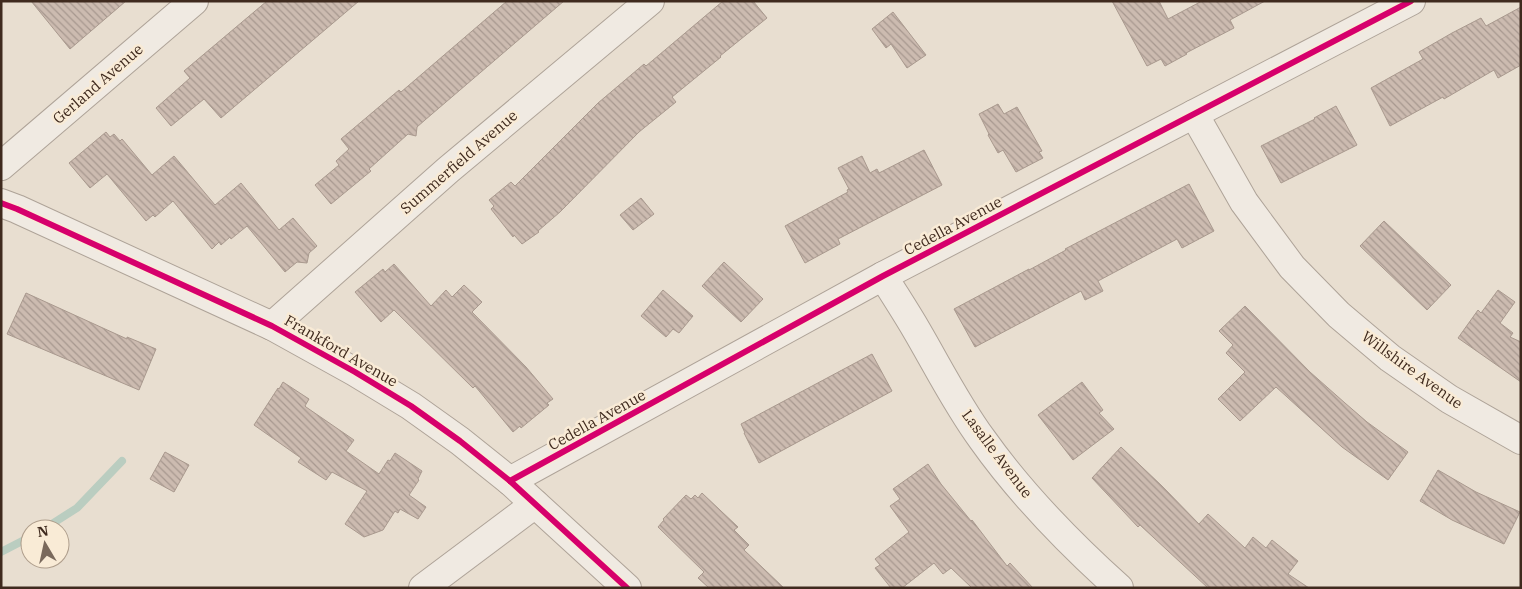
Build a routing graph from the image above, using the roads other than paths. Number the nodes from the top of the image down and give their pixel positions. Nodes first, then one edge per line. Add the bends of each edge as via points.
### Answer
1 (194, 1) edge
2 (650, 1) edge
3 (1412, 1) edge
4 (1194, 114) junction
5 (1, 166) edge
6 (7, 211) edge
7 (883, 276) junction
8 (272, 326) junction
9 (1521, 440) edge
10 (510, 481) junction
11 (535, 504) junction
12 (423, 588) edge
13 (627, 588) edge
14 (1119, 588) edge

1 - 5 street, Gerland Avenue
2 - 8 street, Summerfield Avenue via 448,170
3 - 4 street, Cedella Avenue
4 - 7 street, Cedella Avenue
4 - 9 street, Willshire Avenue via 1244,202 1292,267 1339,315 1427,384
6 - 8 street, Frankford Avenue
7 - 10 street, Cedella Avenue
7 - 14 street, Lasalle Avenue via 982,439 1039,509
8 - 10 street, Frankford Avenue via 412,406
10 - 11 street, Frankford Avenue
11 - 12 street
11 - 13 street, Frankford Avenue

